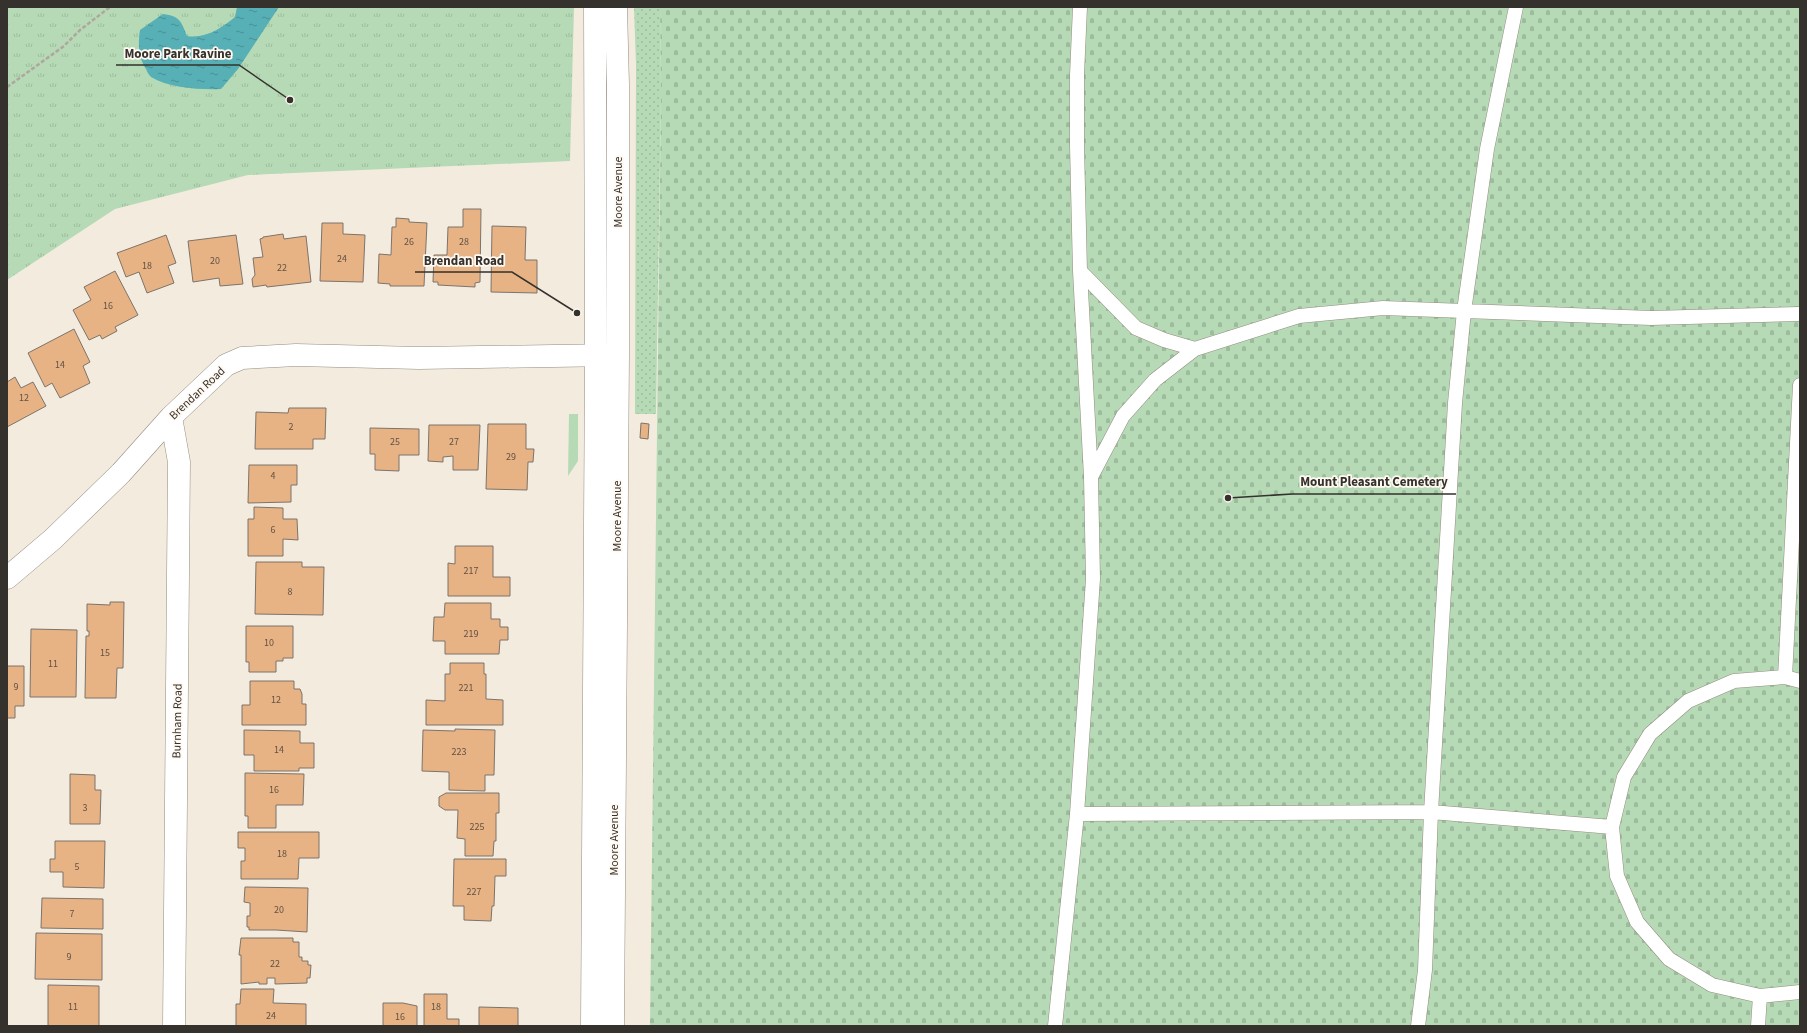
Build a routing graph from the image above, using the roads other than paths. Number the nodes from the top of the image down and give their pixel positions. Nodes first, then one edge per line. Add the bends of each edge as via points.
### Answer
1 (595, 7) edge
2 (616, 7) edge
3 (1080, 7) edge
4 (1516, 7) edge
5 (1080, 272) junction
6 (1464, 311) junction
7 (1800, 314) edge
8 (1195, 349) junction
9 (618, 355) junction
10 (596, 356) junction
11 (1800, 385) edge
12 (171, 417) junction
13 (1091, 477) junction
14 (7, 578) edge
15 (1785, 677) junction
16 (1800, 681) edge
17 (1431, 812) junction
18 (1077, 814) junction
19 (1612, 827) junction
20 (1800, 992) edge
21 (1760, 996) junction
22 (174, 1026) edge
23 (592, 1026) edge
24 (613, 1026) edge
25 (1055, 1026) edge
26 (1418, 1026) edge
27 (1758, 1026) edge

1 - 10 street, Moore Avenue
2 - 9 street, Moore Avenue
3 - 5 lane via 1077,75
4 - 6 lane via 1487,149
5 - 8 lane via 1136,328
5 - 13 lane
6 - 7 lane via 1650,318
6 - 8 lane via 1383,308 1299,316
6 - 17 lane via 1455,403
8 - 13 lane via 1155,380 1123,416
9 - 10 street, Brendan Road
9 - 24 street, Moore Avenue
10 - 12 street, Brendan Road via 419,358 296,355 242,358 226,365
10 - 23 street, Moore Avenue
11 - 15 lane
12 - 14 street, Brendan Road via 121,473 53,539
12 - 22 street, Burnham Road via 179,462
13 - 18 lane via 1093,579
15 - 16 lane
15 - 19 lane via 1734,681 1688,701 1650,734 1624,777
17 - 18 lane
17 - 19 lane
17 - 26 lane via 1425,970
18 - 25 lane
19 - 21 lane via 1617,876 1637,922 1669,959 1712,985
20 - 21 lane
21 - 27 lane

